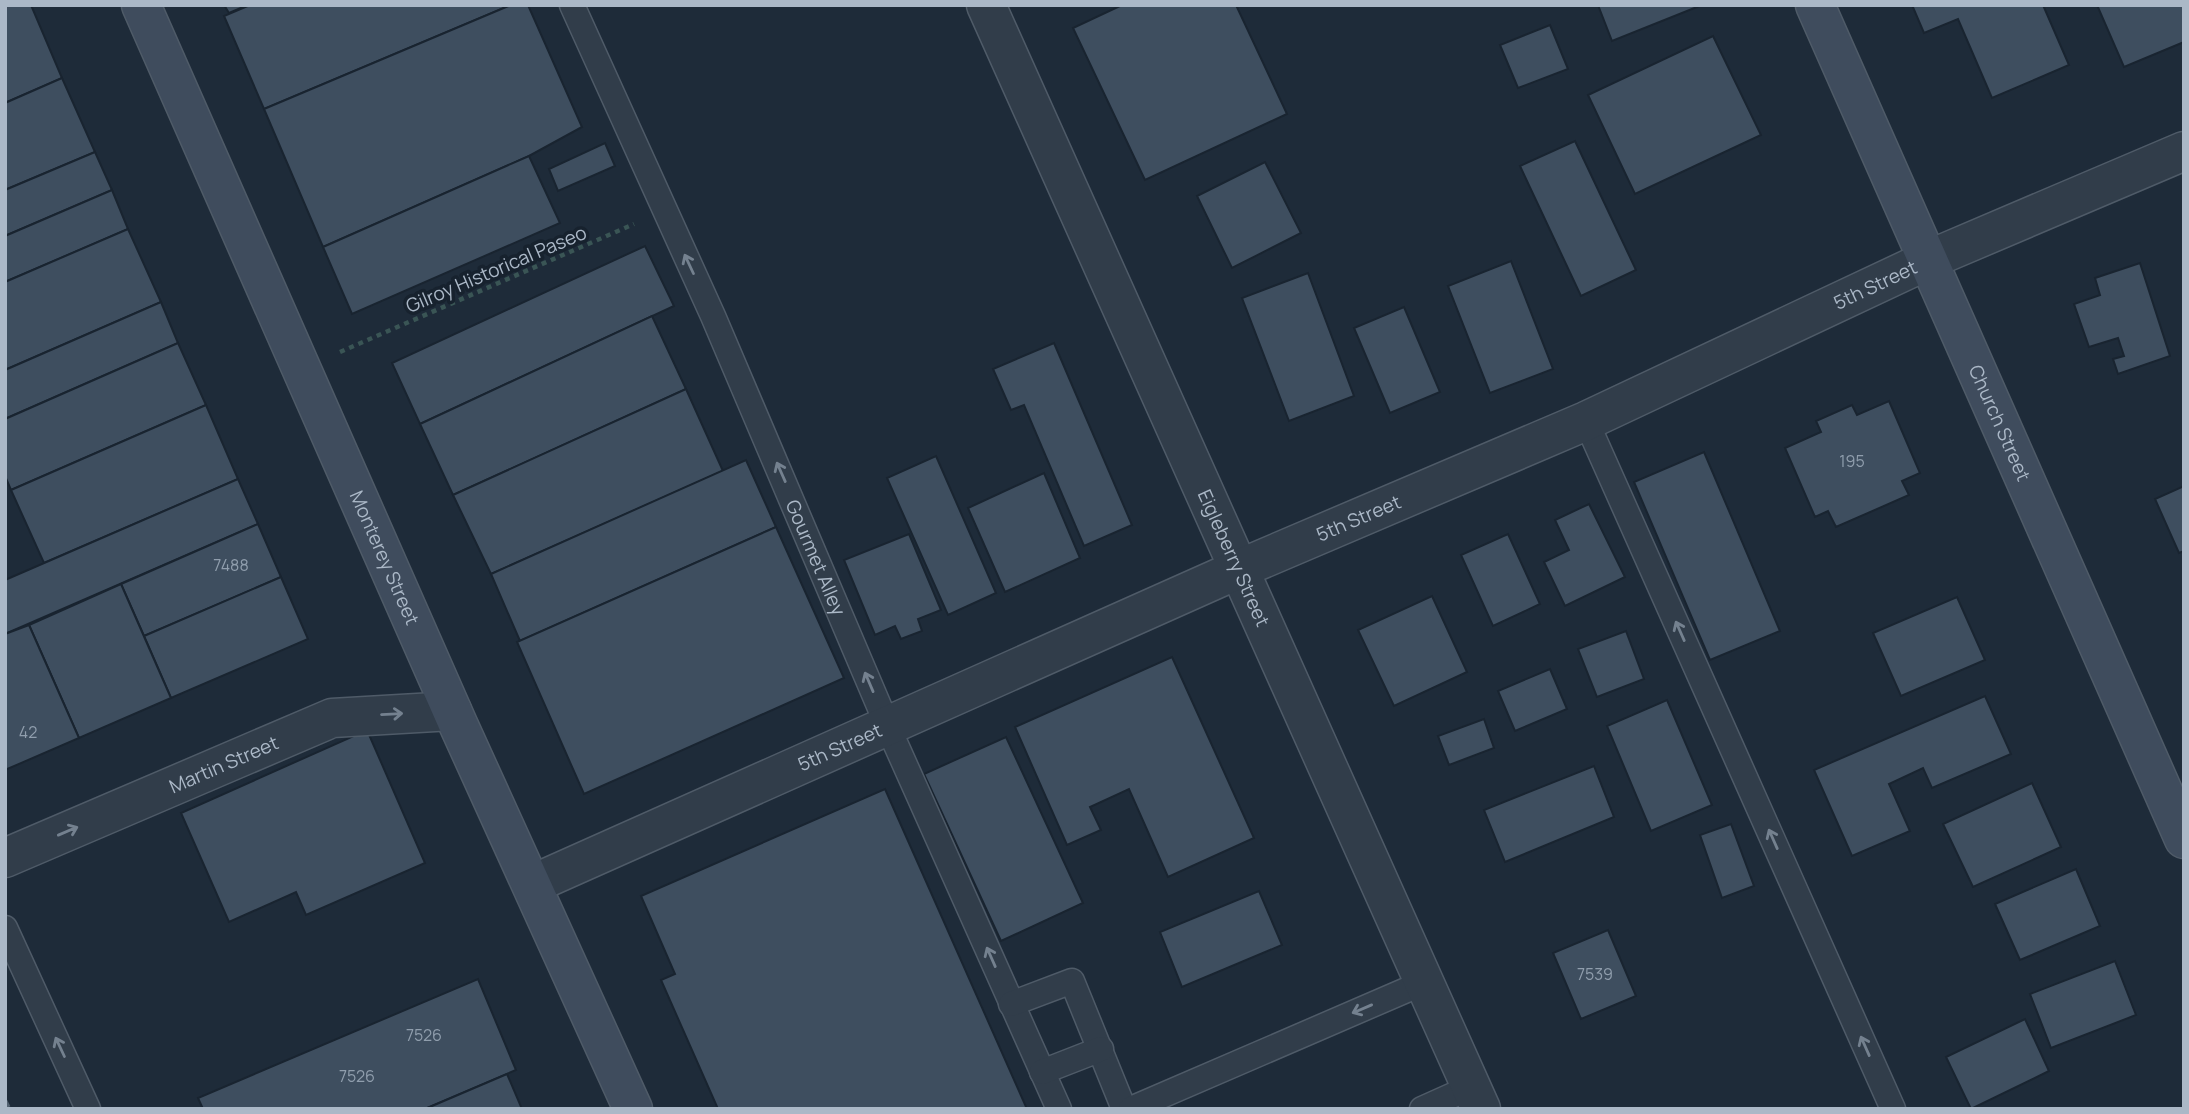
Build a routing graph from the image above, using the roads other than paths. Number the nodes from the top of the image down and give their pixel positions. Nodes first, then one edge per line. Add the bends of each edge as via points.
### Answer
1 (141, 5) edge
2 (572, 5) edge
3 (986, 5) edge
4 (1815, 5) edge
5 (2184, 151) edge
6 (1928, 260) junction
7 (1586, 421) junction
8 (1239, 569) junction
9 (452, 711) junction
10 (888, 727) junction
11 (2184, 839) edge
12 (5, 858) edge
13 (533, 884) junction
14 (5, 928) edge
15 (1425, 982) junction
16 (1012, 1004) junction
17 (1101, 1049) junction
18 (1042, 1072) junction
19 (1476, 1098) edge
20 (88, 1109) edge
21 (633, 1109) edge
22 (1059, 1109) edge
23 (1124, 1109) edge
24 (1131, 1109) edge
25 (1422, 1109) edge
26 (1893, 1109) edge

1 - 9 main road, Monterey Street
10 -> 2 lane, Gourmet Alley via 794,502
3 - 8 street, Eigleberry Street
4 - 6 main road, Church Street
5 - 6 street, 5th Street
6 - 7 street, 5th Street
6 - 11 main road, Church Street
7 - 8 street, 5th Street
26 -> 7 lane
8 - 10 street, 5th Street
8 - 15 street, Eigleberry Street
12 -> 9 street, Martin Street via 332,718
9 - 13 main road, Monterey Street
10 - 13 street, 5th Street
16 -> 10 lane, Gourmet Alley
13 - 21 main road, Monterey Street
20 -> 14 lane
15 - 19 street, Eigleberry Street
15 -> 24 lane
16 - 17 lane via 1072,981
16 - 18 lane, Gourmet Alley
17 - 18 lane
17 - 23 lane
18 - 22 lane, Gourmet Alley
19 - 25 lane

